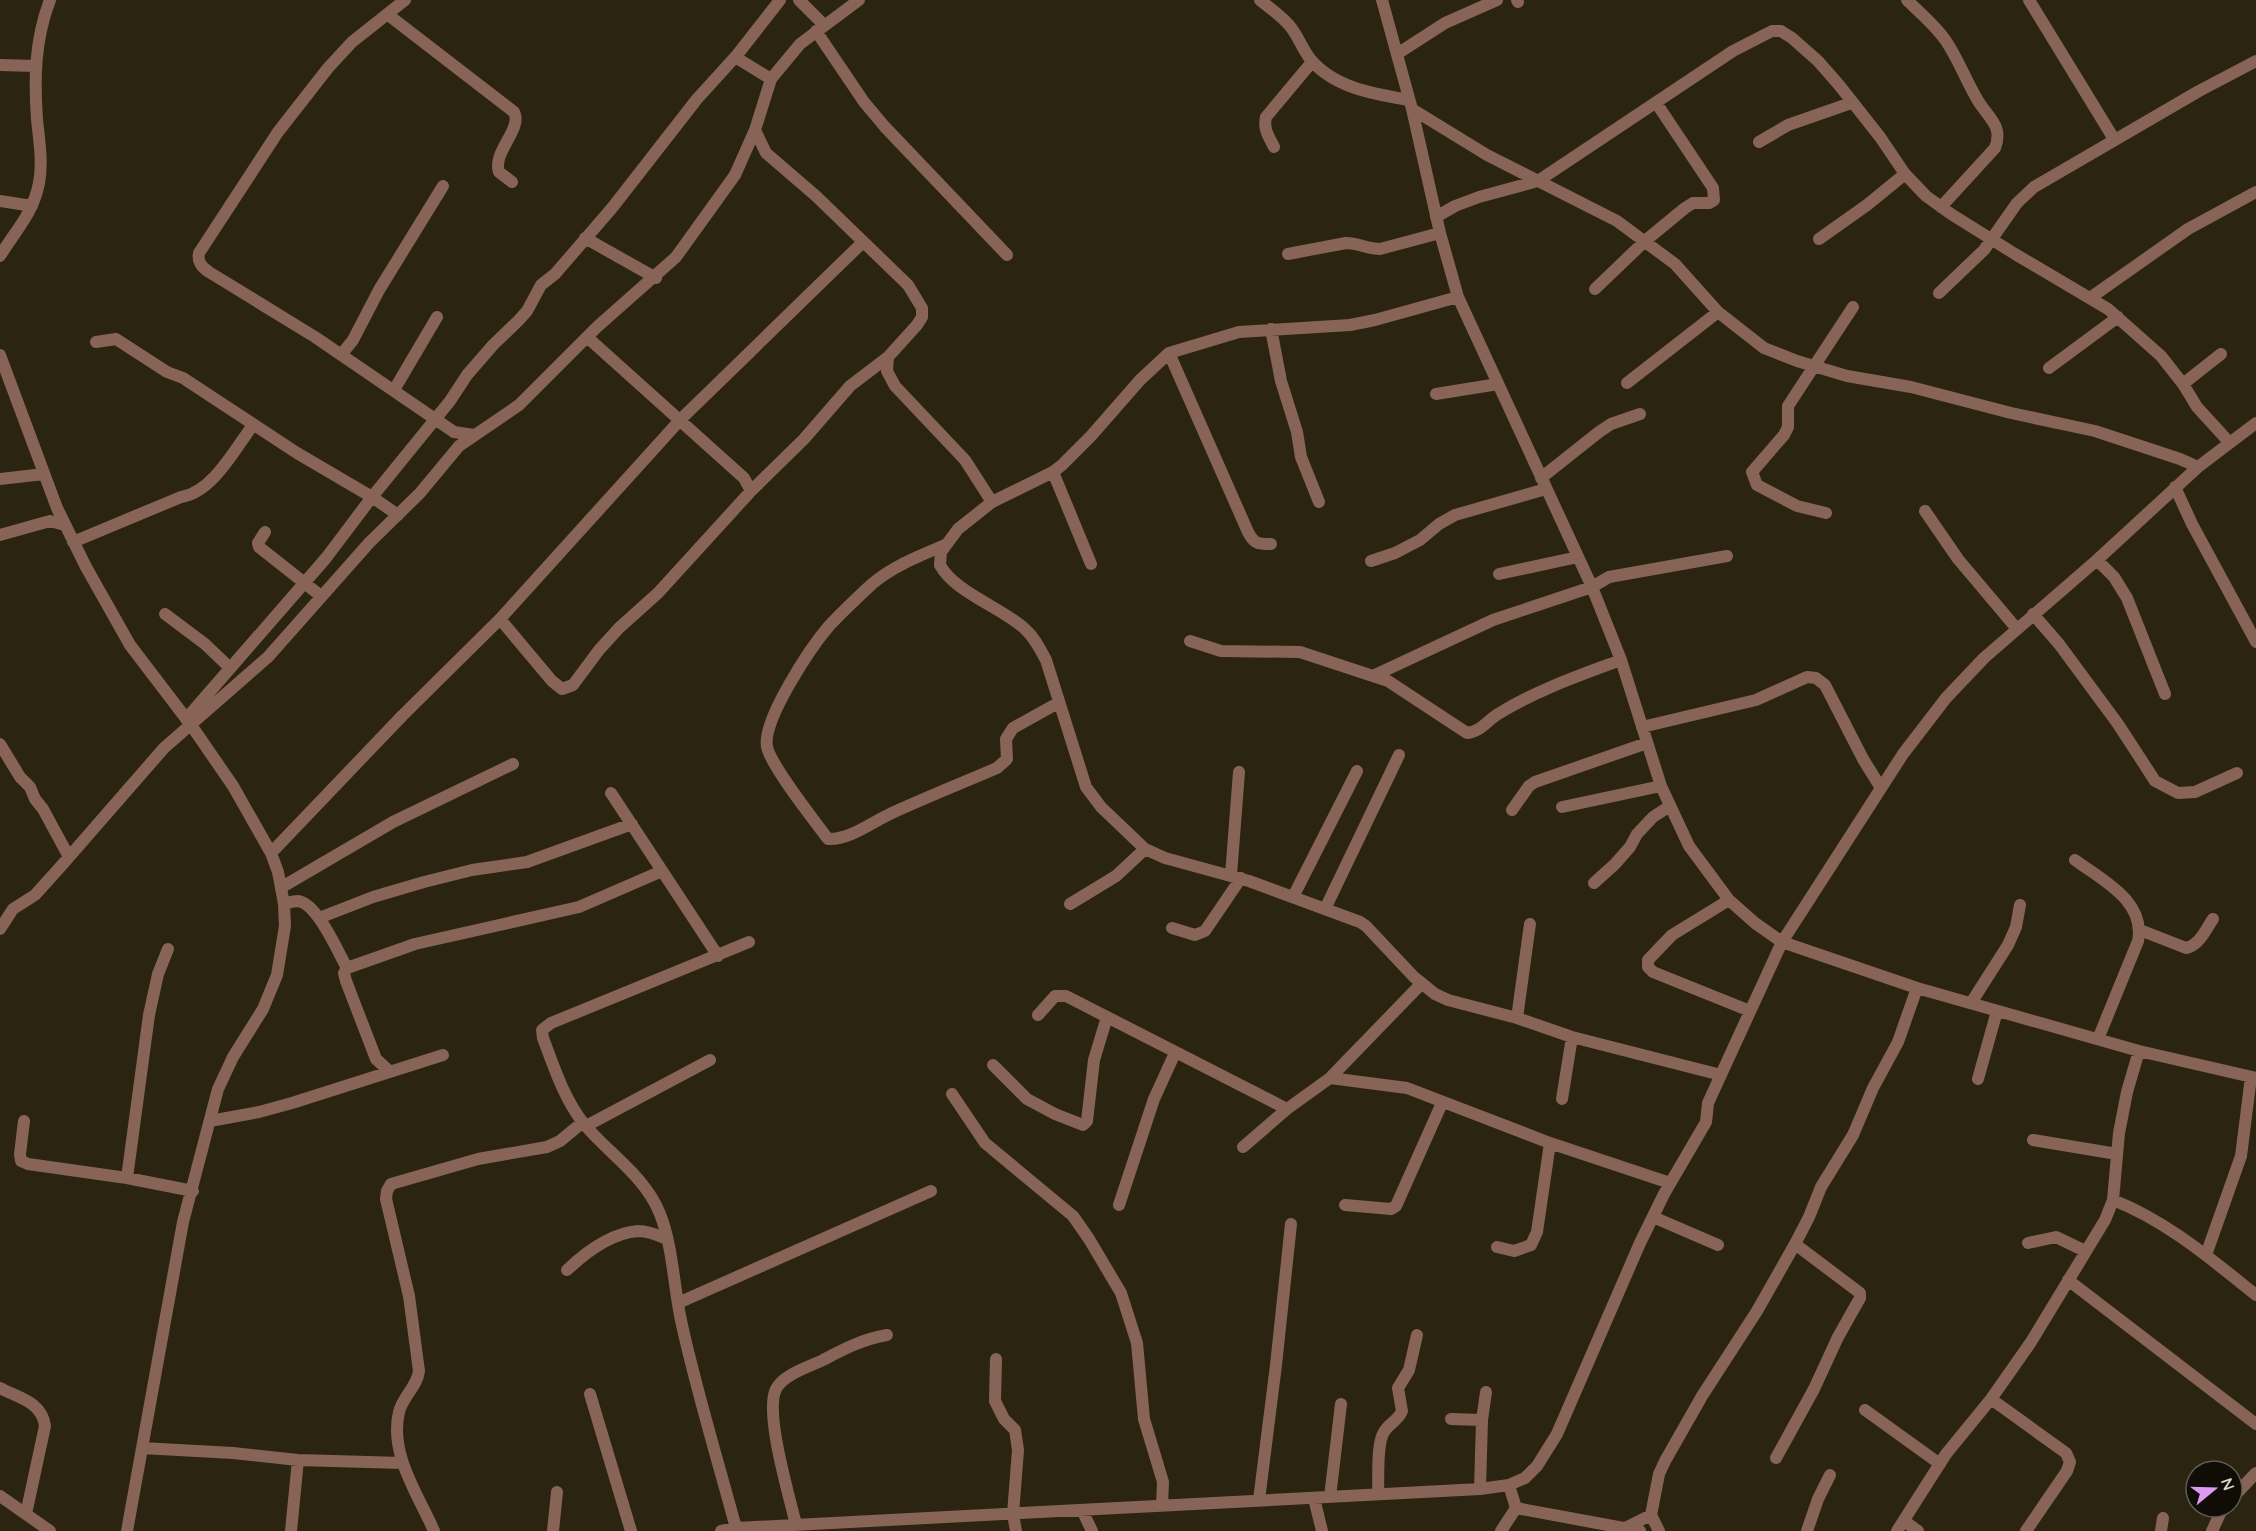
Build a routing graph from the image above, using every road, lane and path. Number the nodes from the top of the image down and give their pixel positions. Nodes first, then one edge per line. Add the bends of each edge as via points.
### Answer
1 (50, 0) edge
2 (405, 0) edge
3 (780, 0) edge
4 (798, 0) edge
5 (859, 0) edge
6 (1260, 0) edge
7 (1382, 0) edge
8 (1497, 0) edge
9 (1907, 0) edge
10 (2029, 0) edge
11 (387, 14) junction
12 (820, 28) junction
13 (1397, 54) junction
14 (735, 57) junction
15 (2256, 61) edge
16 (1312, 62) junction
17 (0, 65) edge
18 (34, 66) junction
19 (771, 79) junction
20 (1406, 86) junction
21 (1390, 97) junction
22 (1851, 103) junction
23 (1657, 104) junction
24 (1411, 105) junction
25 (755, 130) junction
26 (2114, 139) junction
27 (1759, 142) dead end
28 (1274, 147) dead end
29 (765, 153) junction
30 (742, 161) junction
31 (1905, 174) junction
32 (1538, 181) junction
33 (512, 182) dead end
34 (443, 186) dead end
35 (2256, 192) edge
36 (0, 201) edge
37 (32, 206) junction
38 (1941, 207) junction
39 (1436, 217) junction
40 (1440, 233) junction
41 (585, 238) junction
42 (1992, 238) junction
43 (1819, 239) dead end
44 (1646, 241) junction
45 (863, 242) junction
46 (1287, 254) dead end
47 (1007, 255) dead end
48 (0, 256) edge
49 (656, 278) junction
50 (1595, 289) dead end
51 (1939, 293) dead end
52 (1458, 297) junction
53 (2090, 298) junction
54 (1853, 307) dead end
55 (1718, 312) junction
56 (437, 317) dead end
57 (2118, 317) junction
58 (1271, 329) junction
59 (587, 337) junction
60 (96, 342) dead end
61 (1169, 353) junction
62 (2221, 354) dead end
63 (0, 355) edge
64 (341, 355) junction
65 (888, 357) junction
66 (1815, 366) junction
67 (2049, 368) dead end
68 (869, 371) junction
69 (887, 371) junction
70 (1627, 383) dead end
71 (1498, 384) junction
72 (2183, 384) junction
73 (394, 390) junction
74 (1436, 394) dead end
75 (1640, 414) dead end
76 (436, 419) junction
77 (681, 419) junction
78 (2256, 423) edge
79 (253, 425) junction
80 (454, 432) junction
81 (474, 435) junction
82 (2229, 442) junction
83 (459, 446) junction
84 (2199, 467) junction
85 (1053, 472) junction
86 (44, 474) junction
87 (744, 478) junction
88 (0, 479) edge
89 (762, 480) junction
90 (1544, 483) junction
91 (2175, 488) junction
92 (751, 491) junction
93 (372, 497) junction
94 (992, 502) junction
95 (1319, 502) dead end
96 (57, 508) junction
97 (1925, 511) dead end
98 (1826, 513) dead end
99 (398, 515) junction
100 (50, 521) junction
101 (65, 525) junction
102 (265, 532) dead end
103 (0, 535) edge
104 (73, 542) junction
105 (1271, 544) dead end
106 (945, 545) junction
107 (1727, 556) dead end
108 (1578, 557) junction
109 (2097, 560) junction
110 (1371, 561) dead end
111 (1090, 564) dead end
112 (1499, 574) dead end
113 (305, 584) junction
114 (1592, 587) junction
115 (321, 596) junction
116 (165, 614) dead end
117 (2033, 614) junction
118 (500, 619) junction
119 (2017, 629) junction
120 (1190, 641) dead end
121 (2256, 642) edge
122 (1621, 660) junction
123 (229, 667) junction
124 (1375, 675) junction
125 (2165, 694) dead end
126 (1058, 703) junction
127 (189, 722) junction
128 (1642, 728) junction
129 (1647, 743) junction
130 (0, 744) edge
131 (1400, 755) dead end
132 (513, 764) dead end
133 (1358, 771) dead end
134 (1239, 772) dead end
135 (2238, 773) dead end
136 (1661, 786) junction
137 (1881, 788) junction
138 (611, 793) dead end
139 (1670, 806) junction
140 (1562, 807) dead end
141 (1512, 810) dead end
142 (632, 824) junction
143 (62, 843) junction
144 (81, 844) junction
145 (1145, 849) junction
146 (271, 853) junction
147 (69, 857) junction
148 (2075, 860) dead end
149 (662, 871) junction
150 (1236, 877) junction
151 (1594, 883) dead end
152 (282, 887) junction
153 (1293, 897) junction
154 (1729, 900) junction
155 (284, 904) junction
156 (1070, 904) dead end
157 (2020, 905) dead end
158 (1325, 909) junction
159 (319, 918) junction
160 (2213, 919) dead end
161 (1530, 924) dead end
162 (0, 928) edge
163 (1172, 928) dead end
164 (2140, 930) junction
165 (749, 942) dead end
166 (1782, 942) junction
167 (168, 949) dead end
168 (718, 956) junction
169 (347, 968) junction
170 (1422, 983) junction
171 (1917, 988) junction
172 (1971, 1003) junction
173 (1750, 1011) junction
174 (1997, 1011) junction
175 (1038, 1015) dead end
176 (1107, 1017) junction
177 (1517, 1018) junction
178 (1572, 1037) junction
179 (2098, 1039) junction
180 (2139, 1051) junction
181 (1176, 1053) junction
182 (443, 1054) dead end
183 (376, 1059) junction
184 (710, 1060) dead end
185 (993, 1065) dead end
186 (389, 1071) junction
187 (1721, 1075) junction
188 (374, 1076) junction
189 (1330, 1078) junction
190 (2254, 1078) edge
191 (1977, 1079) dead end
192 (952, 1094) dead end
193 (1562, 1099) dead end
194 (1442, 1103) junction
195 (1287, 1109) junction
196 (24, 1121) dead end
197 (210, 1121) junction
198 (584, 1124) junction
199 (2033, 1140) dead end
200 (1550, 1143) junction
201 (1243, 1147) dead end
202 (2117, 1154) junction
203 (127, 1178) junction
204 (1670, 1183) junction
205 (193, 1191) junction
206 (931, 1191) dead end
207 (2114, 1200) junction
208 (1119, 1205) dead end
209 (1345, 1205) dead end
210 (1653, 1217) junction
211 (1291, 1224) dead end
212 (666, 1239) junction
213 (1795, 1244) junction
214 (2028, 1244) dead end
215 (1718, 1245) dead end
216 (1497, 1248) dead end
217 (2085, 1251) junction
218 (2206, 1255) junction
219 (567, 1270) dead end
220 (2068, 1280) junction
221 (2256, 1295) edge
222 (678, 1303) junction
223 (887, 1335) dead end
224 (1417, 1335) dead end
225 (996, 1359) dead end
226 (0, 1388) edge
227 (1486, 1392) dead end
228 (590, 1394) dead end
229 (1991, 1399) junction
230 (1341, 1404) dead end
231 (1865, 1410) dead end
232 (1451, 1419) dead end
233 (1482, 1420) junction
234 (2256, 1424) edge
235 (142, 1448) junction
236 (1776, 1458) dead end
237 (298, 1460) junction
238 (402, 1463) junction
239 (1940, 1464) junction
240 (2256, 1473) edge
241 (1830, 1475) dead end
242 (1509, 1485) junction
243 (2244, 1486) edge
244 (1480, 1489) junction
245 (556, 1492) dead end
246 (1378, 1494) junction
247 (0, 1496) edge
248 (1330, 1497) junction
249 (1314, 1498) junction
250 (1259, 1500) junction
251 (1162, 1506) junction
252 (1516, 1508) junction
253 (1082, 1510) junction
254 (26, 1514) junction
255 (1013, 1514) junction
256 (1651, 1515) junction
257 (2163, 1518) dead end
258 (796, 1525) junction
259 (875, 1526) edge
260 (1900, 1526) edge
261 (736, 1528) junction
262 (1625, 1528) junction
263 (767, 1529) edge
264 (50, 1531) edge
265 (128, 1531) edge
266 (291, 1531) edge
267 (434, 1531) edge
268 (553, 1531) edge
269 (631, 1531) edge
270 (722, 1531) edge
271 (1016, 1531) edge
272 (1092, 1531) edge
273 (1322, 1531) edge
274 (1501, 1531) edge
275 (1640, 1531) edge
276 (1659, 1531) edge
277 (1807, 1531) edge
278 (1918, 1531) edge
279 (2026, 1531) edge
280 (2161, 1531) edge

1 - 18 street
2 - 11 street
3 - 14 street
4 - 12 street
5 - 12 street
6 - 16 street via 1287,23
7 - 13 street
8 - 13 street via 1445,23
9 - 38 street via 1945,40 1998,130 1995,148
10 - 26 street
11 - 33 street via 514,111 516,121 497,162 499,172
11 - 64 street via 352,42 278,132 199,256 201,266 209,272
12 - 19 street
12 - 47 street via 864,102
13 - 20 street
14 - 19 street
14 - 41 street
15 - 26 street
16 - 21 street via 1338,82
16 - 28 street via 1266,117 1266,132
17 - 18 street
18 - 37 street via 40,166
19 - 25 street
20 - 21 street
20 - 24 street
21 - 24 street
22 - 23 street via 1801,46 1781,31 1772,31 1733,51
22 - 27 street via 1788,125
22 - 31 street
23 - 32 street
23 - 44 street via 1715,194 1714,200 1693,203
24 - 32 street via 1487,155
24 - 39 street
25 - 29 street
25 - 30 street
26 - 42 street via 2034,187
29 - 30 street
29 - 45 street
30 - 49 street via 692,238
31 - 38 street
31 - 43 street
32 - 39 street via 1479,197
32 - 44 street via 1617,221
34 - 64 street via 379,290 354,340
35 - 53 street via 2188,229
36 - 37 street
37 - 48 street
38 - 42 street
39 - 40 street
40 - 46 street via 1380,249 1346,243
40 - 52 street
41 - 49 street
41 - 76 street via 541,285 527,311 476,364
42 - 51 street
42 - 53 street
44 - 50 street
44 - 55 street via 1675,264
45 - 65 street via 908,285 922,308 917,325
45 - 77 street
49 - 59 street
52 - 58 street via 1350,325
52 - 71 street
53 - 57 street
54 - 66 street
55 - 66 street via 1764,348
55 - 70 street
56 - 73 street
57 - 67 street
57 - 72 street via 2161,356
58 - 61 street via 1239,332
58 - 95 street via 1301,457
59 - 77 street
59 - 81 street via 519,405
60 - 79 street via 116,339
61 - 85 street
61 - 105 street via 1253,542
62 - 72 street
63 - 86 street
64 - 73 street
65 - 68 street
65 - 69 street
66 - 84 street via 2087,429
66 - 98 street via 1788,406 1784,435 1752,472 1752,479 1797,506
68 - 69 street
68 - 89 street via 850,386
69 - 94 street via 895,386 965,460
71 - 74 street
71 - 90 street
72 - 82 street via 2197,407
73 - 76 street
75 - 90 street via 1599,432
76 - 80 street
76 - 93 street
77 - 87 street
77 - 118 street
78 - 82 street
79 - 93 street
79 - 104 street via 214,478 198,492
80 - 81 street
80 - 83 street
81 - 83 street
82 - 84 street
83 - 99 street
84 - 91 street
85 - 94 street
85 - 111 street
86 - 88 street
86 - 96 street
87 - 89 street
87 - 92 street
89 - 92 street
90 - 108 street
90 - 110 street via 1455,515 1420,540
91 - 109 street
91 - 121 street
92 - 118 street via 658,593 619,628 573,685 561,689 552,681
93 - 99 street
93 - 113 street
94 - 106 street via 958,529
96 - 100 street
96 - 101 street
97 - 119 street via 1958,559
99 - 115 street
100 - 101 street
100 - 103 street
101 - 104 street
102 - 113 street via 259,547
104 - 127 street via 130,645
106 - 126 street via 940,565 946,574 1025,628 1037,643
106 - 126 street via 909,560 873,583 829,627 782,695 773,715 768,749 828,839 837,840 997,768 1007,759 1006,739 1013,728
107 - 114 street via 1609,577
108 - 112 street
108 - 114 street
109 - 117 street
109 - 125 street via 2127,598
113 - 115 street
113 - 123 street
114 - 122 street
114 - 124 street via 1493,620
115 - 127 street via 268,657
116 - 123 street
117 - 119 street
117 - 135 street via 2118,724 2155,781 2178,793 2195,792
118 - 146 street
119 - 137 street via 1946,698
120 - 124 street via 1221,651 1300,652
122 - 124 street via 1540,690 1467,733
122 - 128 street
123 - 127 street
126 - 145 street via 1086,787
127 - 144 street
127 - 146 street via 233,786
128 - 129 street
128 - 137 street via 1756,700 1807,677 1816,678 1825,685
129 - 136 street
129 - 141 street via 1535,782
130 - 143 street via 30,786
131 - 158 street
132 - 152 street via 393,822
133 - 153 street
134 - 150 street
136 - 139 street
136 - 140 street
137 - 166 street
138 - 142 street
139 - 151 street via 1653,817
139 - 154 street via 1689,846
142 - 149 street
142 - 159 street via 527,862 424,882
143 - 144 street
143 - 147 street
144 - 147 street
145 - 150 street
145 - 156 street via 1116,876
146 - 152 street
147 - 162 street via 35,895 13,909
148 - 164 street via 2126,898
149 - 168 street
149 - 169 street via 579,907 415,944
150 - 153 street
150 - 163 street via 1205,931 1196,935
152 - 155 street
153 - 158 street
154 - 166 street
154 - 173 street via 1672,935 1648,960 1648,967
155 - 159 street via 306,904
155 - 197 street via 285,926 277,975 218,1089
157 - 172 street via 2008,945
158 - 170 street via 1366,926
159 - 169 street
160 - 164 street via 2191,948
161 - 177 street
164 - 179 street
165 - 168 street
166 - 171 street
166 - 173 street
167 - 203 street via 149,1015
168 - 198 street via 545,1026 543,1038 562,1087
169 - 183 street via 346,981
170 - 177 street via 1448,1000
170 - 189 street
171 - 172 street
171 - 213 street via 1898,1042 1872,1088 1853,1136 1821,1186
172 - 174 street
173 - 187 street
174 - 179 street
174 - 191 street
175 - 176 street via 1061,995
176 - 181 street
176 - 185 street via 1095,1060 1087,1121 1083,1125 1033,1103
177 - 178 street
178 - 187 street
178 - 193 street
179 - 180 street
180 - 190 street
180 - 202 street via 2127,1092
181 - 195 street
181 - 208 street via 1154,1099
182 - 186 street
183 - 186 street
183 - 188 street
184 - 198 street
186 - 188 street
187 - 204 street via 1708,1103 1707,1122
188 - 197 street via 292,1103
189 - 194 street via 1399,1086
189 - 195 street
190 - 218 street via 2241,1156
192 - 251 street via 985,1143 1073,1216 1121,1293 1137,1343 1144,1419 1163,1482
194 - 200 street
194 - 209 street via 1396,1206 1391,1209
195 - 201 street
196 - 203 street via 21,1161
197 - 205 street
198 - 212 street via 636,1176 661,1215
198 - 238 street via 547,1147 478,1159 391,1184 387,1191 409,1296 418,1371 418,1380 401,1403 398,1418 396,1433
199 - 202 street
200 - 204 street
200 - 216 street via 1537,1232 1531,1245 1514,1251
202 - 207 street
203 - 205 street
204 - 210 street
205 - 235 street via 183,1222
206 - 222 street
207 - 217 street
207 - 218 street via 2142,1213
210 - 215 street
210 - 242 street via 1557,1434 1532,1473
211 - 250 street
212 - 219 street via 638,1231 613,1238 584,1253
212 - 222 street
213 - 236 street via 1855,1288 1860,1298
213 - 256 street via 1670,1451 1659,1474
214 - 217 street via 2056,1237
217 - 220 street
218 - 221 street
220 - 229 street
220 - 234 street
222 - 261 street
223 - 258 street via 841,1351 789,1377 776,1389 776,1431
224 - 246 street via 1409,1370 1398,1388 1402,1411 1383,1433 1380,1443
225 - 255 street via 995,1401 1015,1430 1018,1450
226 - 254 street via 34,1405 43,1414 45,1426
227 - 233 street
228 - 269 street
229 - 239 street
229 - 279 street via 2066,1452 2070,1462
230 - 248 street
231 - 239 street
232 - 233 street
233 - 244 street
235 - 237 street
235 - 265 street
237 - 238 street
237 - 266 street
238 - 267 street
239 - 260 street
240 - 243 street
241 - 277 street
242 - 244 street
242 - 252 street
244 - 246 street
245 - 268 street
246 - 248 street
247 - 254 street
248 - 249 street
249 - 250 street
249 - 273 street
250 - 251 street
251 - 253 street
252 - 262 street
252 - 274 street
253 - 255 street
253 - 272 street
254 - 264 street
255 - 259 street
255 - 271 street
256 - 262 street
256 - 276 street
257 - 280 street
258 - 259 street
258 - 263 street
260 - 278 street
261 - 263 street
261 - 270 street
262 - 275 street

